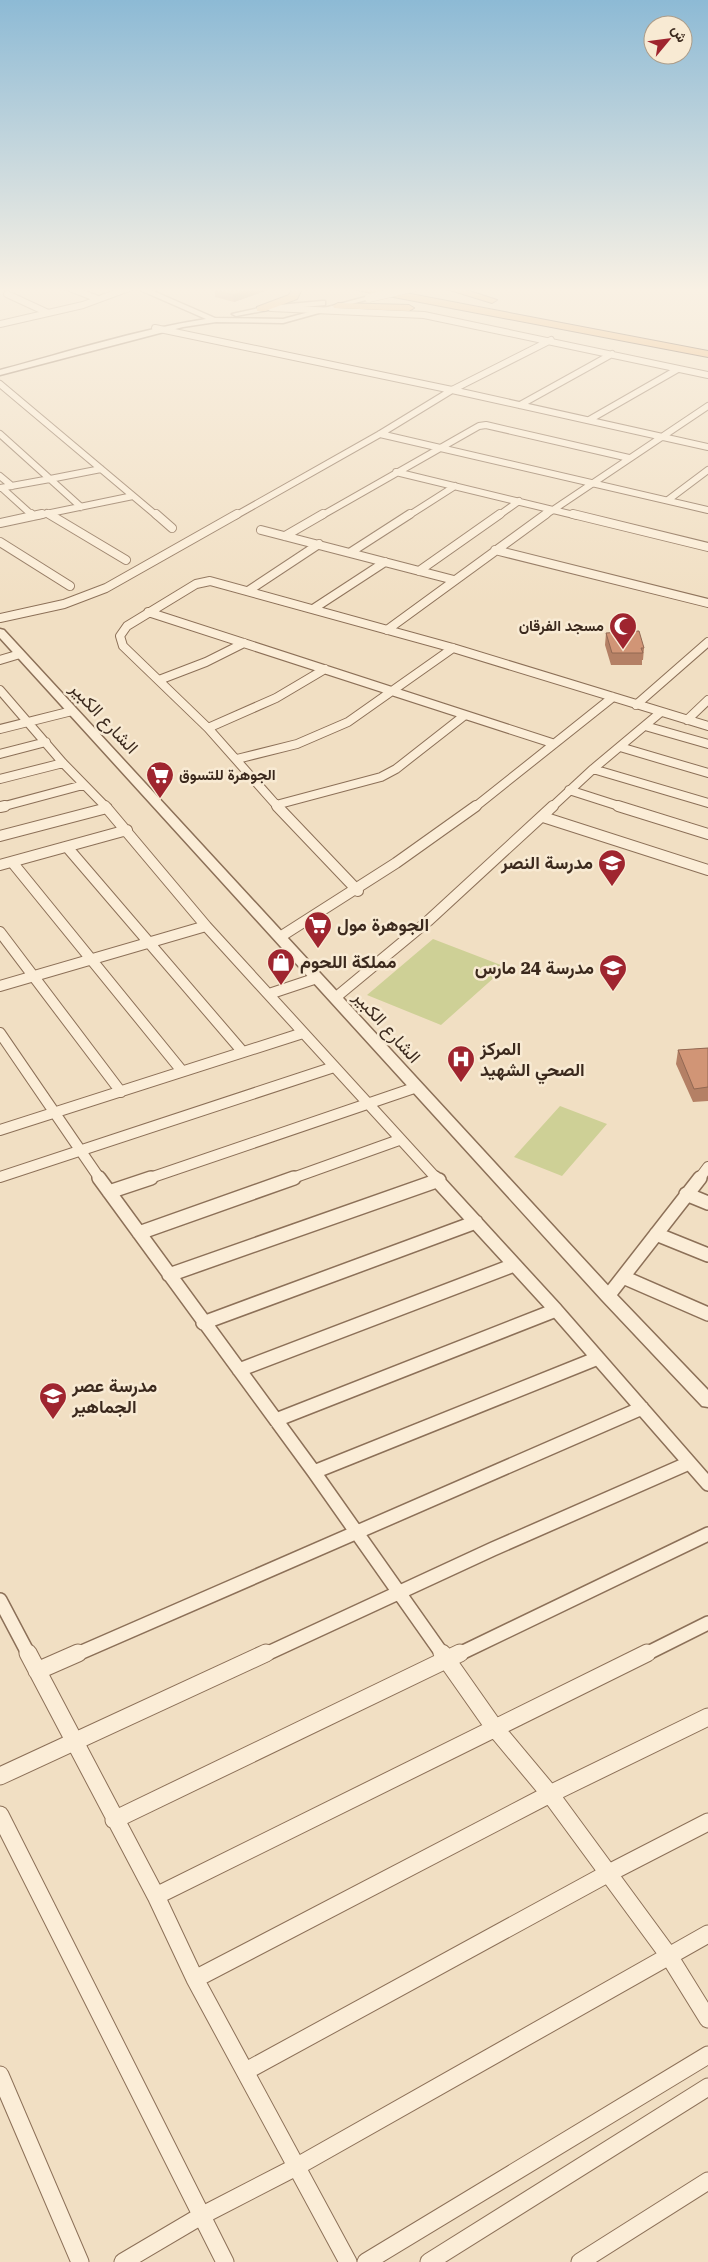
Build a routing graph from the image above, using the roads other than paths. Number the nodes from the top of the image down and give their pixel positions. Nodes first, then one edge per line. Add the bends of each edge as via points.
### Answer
1 (10, 393) edge
2 (448, 393) edge
3 (464, 393) edge
4 (542, 393) edge
5 (637, 393) edge
6 (520, 405) junction
7 (708, 406) edge
8 (589, 420) junction
9 (0, 434) edge
10 (380, 434) junction
11 (662, 437) junction
12 (12, 444) junction
13 (0, 447) edge
14 (440, 447) junction
15 (708, 447) edge
16 (629, 458) junction
17 (101, 469) junction
18 (708, 470) edge
19 (396, 472) junction
20 (0, 476) edge
21 (50, 479) junction
22 (596, 482) junction
23 (12, 486) junction
24 (455, 486) junction
25 (1, 488) edge
26 (133, 496) junction
27 (668, 500) junction
28 (519, 501) junction
29 (81, 506) junction
30 (553, 509) junction
31 (708, 510) edge
32 (47, 512) junction
33 (33, 516) junction
34 (0, 523) edge
35 (172, 528) dead end
36 (262, 530) dead end
37 (285, 536) junction
38 (0, 542) edge
39 (319, 544) junction
40 (708, 547) edge
41 (495, 550) junction
42 (350, 552) junction
43 (126, 560) dead end
44 (384, 562) junction
45 (419, 571) junction
46 (454, 580) junction
47 (70, 586) dead end
48 (248, 590) junction
49 (708, 603) edge
50 (313, 609) junction
51 (148, 612) junction
52 (0, 618) edge
53 (387, 630) junction
54 (0, 632) edge
55 (708, 642) edge
56 (244, 643) junction
57 (453, 648) junction
58 (20, 654) junction
59 (0, 660) edge
60 (325, 669) junction
61 (158, 680) junction
62 (0, 690) edge
63 (392, 690) junction
64 (613, 697) junction
65 (708, 700) edge
66 (6, 704) edge
67 (636, 705) junction
68 (72, 711) junction
69 (661, 712) junction
70 (465, 715) junction
71 (687, 720) junction
72 (29, 722) junction
73 (645, 726) junction
74 (708, 726) edge
75 (208, 728) junction
76 (0, 729) edge
77 (46, 742) junction
78 (552, 743) junction
79 (708, 744) edge
80 (620, 747) junction
81 (0, 754) edge
82 (237, 759) junction
83 (63, 763) junction
84 (593, 769) junction
85 (708, 774) edge
86 (0, 779) edge
87 (83, 784) junction
88 (569, 790) junction
89 (708, 803) edge
90 (276, 805) junction
91 (0, 807) edge
92 (107, 808) junction
93 (543, 817) junction
94 (127, 830) junction
95 (708, 834) edge
96 (0, 836) edge
97 (67, 846) junction
98 (12, 862) junction
99 (0, 865) edge
100 (708, 870) edge
101 (358, 890) junction
102 (206, 926) junction
103 (0, 932) edge
104 (280, 938) junction
105 (148, 943) junction
106 (92, 959) junction
107 (35, 976) junction
108 (317, 978) junction
109 (0, 986) edge
110 (269, 994) junction
111 (335, 998) junction
112 (0, 1033) edge
113 (304, 1033) junction
114 (242, 1051) junction
115 (334, 1067) junction
116 (182, 1072) junction
117 (417, 1087) junction
118 (121, 1092) junction
119 (368, 1104) junction
120 (56, 1112) junction
121 (0, 1130) edge
122 (400, 1140) junction
123 (80, 1150) junction
124 (708, 1167) edge
125 (0, 1177) edge
126 (438, 1180) junction
127 (109, 1192) junction
128 (686, 1194) junction
129 (708, 1203) edge
130 (476, 1222) junction
131 (139, 1233) junction
132 (656, 1234) junction
133 (708, 1255) edge
134 (514, 1265) junction
135 (169, 1275) junction
136 (623, 1277) junction
137 (608, 1296) junction
138 (556, 1310) junction
139 (708, 1314) edge
140 (203, 1323) junction
141 (598, 1358) junction
142 (239, 1370) junction
143 (708, 1401) edge
144 (642, 1408) junction
145 (276, 1420) junction
146 (689, 1463) junction
147 (314, 1472) junction
148 (708, 1484) edge
149 (356, 1532) junction
150 (708, 1534) edge
151 (398, 1593) junction
152 (0, 1600) edge
153 (708, 1623) edge
154 (445, 1659) junction
155 (37, 1671) junction
156 (708, 1717) edge
157 (494, 1727) junction
158 (73, 1741) junction
159 (0, 1776) edge
160 (550, 1794) junction
161 (0, 1815) edge
162 (114, 1820) junction
163 (708, 1822) edge
164 (607, 1874) junction
165 (156, 1896) junction
166 (708, 1934) edge
167 (669, 1956) junction
168 (195, 1979) junction
169 (708, 2019) edge
170 (708, 2055) edge
171 (246, 2071) junction
172 (0, 2075) edge
173 (708, 2087) edge
174 (296, 2167) junction
175 (708, 2181) edge
176 (201, 2216) junction
177 (80, 2262) edge
178 (123, 2262) edge
179 (225, 2262) edge
180 (348, 2262) edge
181 (366, 2262) edge
182 (429, 2262) edge
183 (580, 2262) edge

1 - 17 street
2 - 10 street
3 - 6 street
4 - 6 street
5 - 8 street
6 - 8 street
7 - 11 street
8 - 11 street
9 - 12 street
10 - 14 street
10 - 52 street via 106,588 64,604
11 - 15 street
11 - 16 street
12 - 13 street
12 - 21 street
14 - 16 street via 486,425
14 - 19 street
14 - 22 street
16 - 22 street
17 - 21 street
17 - 26 street
18 - 27 street
19 - 24 street
19 - 37 street
20 - 23 street
21 - 23 street
21 - 29 street
22 - 27 street
22 - 30 street
23 - 25 street
24 - 28 street
24 - 42 street
25 - 33 street
26 - 29 street
26 - 35 street
27 - 31 street
28 - 30 street
28 - 45 street
29 - 32 street
30 - 40 street
30 - 41 street
32 - 33 street
32 - 43 street
33 - 34 street
36 - 37 street
37 - 39 street
38 - 47 street
39 - 42 street
39 - 48 street
41 - 46 street
41 - 49 street
42 - 44 street
44 - 45 street
44 - 50 street
45 - 46 street
46 - 53 street
48 - 50 street
48 - 51 street via 203,581
50 - 53 street
51 - 56 street
51 - 61 street via 127,626 120,639 123,646
53 - 57 street
54 - 58 street, الشارع الكبير
55 - 67 street
56 - 60 street
56 - 61 street
57 - 63 street
57 - 64 street
58 - 59 street
58 - 68 street, الشارع الكبير
60 - 63 street
60 - 75 street via 270,701
61 - 75 street
62 - 66 street
63 - 70 street
63 - 82 street via 348,722 324,734
64 - 67 street
64 - 78 street
65 - 71 street
66 - 72 street
67 - 69 street
68 - 72 street
68 - 104 street, الشارع الكبير
69 - 71 street
69 - 73 street
70 - 78 street
70 - 90 street via 382,777
71 - 74 street
72 - 76 street
72 - 77 street
73 - 79 street
73 - 80 street
75 - 82 street
77 - 81 street
77 - 83 street
78 - 101 street via 465,814
80 - 84 street
80 - 85 street
82 - 90 street
83 - 86 street
83 - 87 street
84 - 88 street
84 - 89 street
87 - 91 street
87 - 92 street
88 - 93 street
88 - 95 street
90 - 101 street
92 - 94 street
92 - 96 street
93 - 100 street
93 - 111 street via 428,921
94 - 97 street
94 - 102 street
97 - 98 street
97 - 105 street
98 - 99 street
98 - 106 street
101 - 104 street
102 - 105 street
102 - 110 street
103 - 107 street
104 - 108 street, الشارع الكبير
105 - 106 street
105 - 114 street
106 - 107 street
106 - 116 street
107 - 109 street
107 - 118 street
108 - 110 street
108 - 111 street, الشارع الكبير
110 - 113 street
111 - 117 street, الشارع الكبير
112 - 120 street
113 - 114 street
113 - 115 street
114 - 116 street
115 - 119 street
115 - 123 street
116 - 118 street
117 - 119 street
117 - 137 street, الشارع الكبير
118 - 120 street
119 - 122 street
119 - 127 street
120 - 121 street
120 - 123 street
122 - 126 street
122 - 131 street
123 - 125 street
123 - 127 street
124 - 128 street
126 - 130 street
126 - 135 street
127 - 131 street
128 - 129 street
128 - 132 street
130 - 134 street
130 - 140 street
131 - 135 street
132 - 133 street
132 - 136 street
134 - 138 street
134 - 142 street
135 - 140 street
136 - 137 street
136 - 139 street
137 - 143 street, الشارع الكبير
138 - 141 street
138 - 145 street
140 - 142 street
141 - 144 street
141 - 147 street
142 - 145 street
144 - 146 street
144 - 149 street
145 - 147 street
146 - 148 street
146 - 151 street
147 - 149 street
149 - 151 street
149 - 155 street
150 - 154 street
151 - 154 street
151 - 158 street
152 - 155 street
153 - 157 street
154 - 157 street
154 - 162 street
155 - 158 street
156 - 160 street
157 - 160 street
157 - 165 street
158 - 159 street
158 - 162 street
160 - 164 street
160 - 168 street
161 - 176 street
162 - 165 street
163 - 164 street
164 - 167 street
164 - 171 street
165 - 168 street
166 - 167 street
167 - 169 street
167 - 174 street
168 - 171 street
170 - 181 street
171 - 174 street
172 - 177 street
173 - 182 street
174 - 176 street
174 - 180 street
175 - 183 street
176 - 178 street
176 - 179 street

